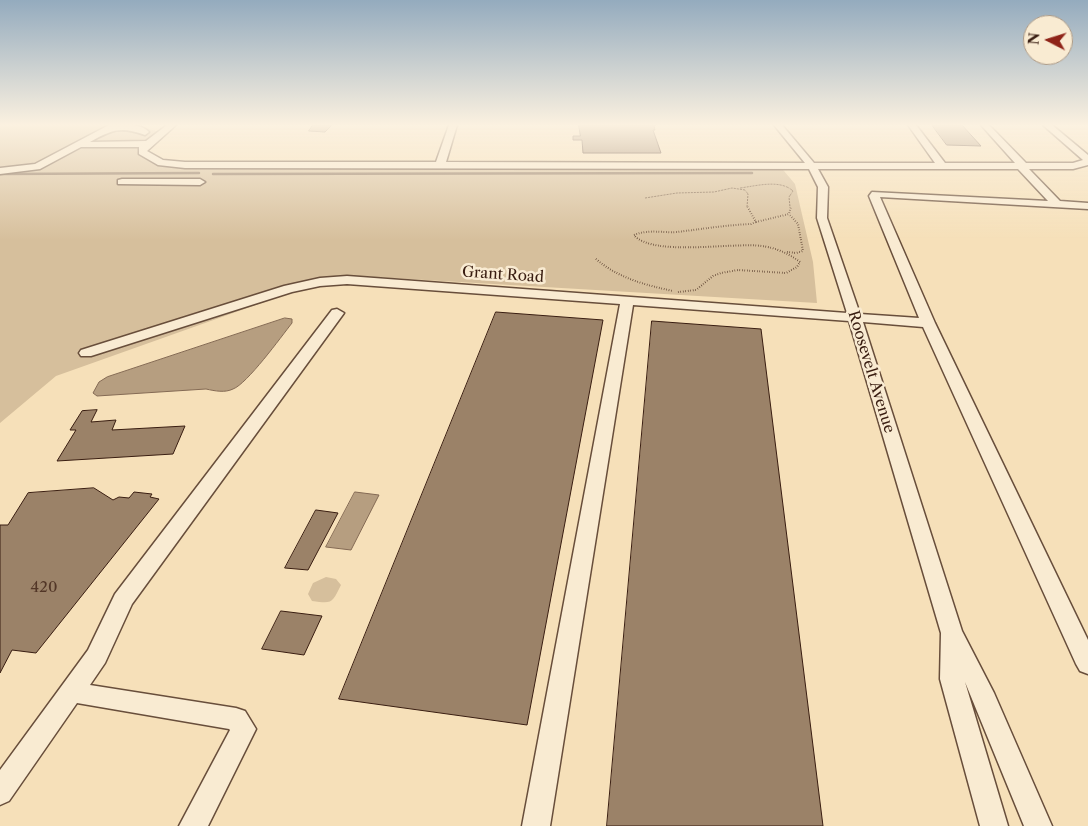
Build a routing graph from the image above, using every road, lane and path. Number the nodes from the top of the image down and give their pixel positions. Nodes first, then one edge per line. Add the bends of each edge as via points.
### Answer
1 (44, 164) edge
2 (166, 164) edge
3 (809, 164) edge
4 (940, 164) edge
5 (1020, 164) edge
6 (1080, 164) edge
7 (440, 165) joint
8 (811, 166) junction
9 (942, 166) junction
10 (1022, 166) junction
11 (0, 171) edge
12 (122, 182) dead end
13 (200, 182) dead end
14 (738, 188) junction
15 (645, 198) dead end
16 (1057, 204) junction
17 (1088, 206) edge
18 (789, 214) junction
19 (756, 222) junction
20 (780, 251) junction
21 (596, 259) dead end
22 (627, 300) junction
23 (337, 313) dead end
24 (855, 318) junction
25 (928, 323) junction
26 (86, 353) dead end
27 (951, 632) junction
28 (1088, 664) edge
29 (72, 692) junction
30 (0, 792) edge
31 (193, 826) edge
32 (536, 826) edge
33 (994, 826) edge
34 (1038, 826) edge

1 - 11 street
2 - 7 street
3 - 8 street, Roosevelt Avenue
4 - 9 street
5 - 10 street
6 - 10 street
7 - 8 street
8 - 9 street
8 - 24 street, Roosevelt Avenue via 822,184 822,218
9 - 10 street
10 - 16 street
12 - 13 street
14 - 15 path via 703,194 677,192
14 - 18 path via 770,184 792,189
14 - 19 path via 748,194 747,207
16 - 17 street
16 - 25 street via 876,194 874,196
18 - 19 path
18 - 20 path via 798,224 803,251
19 - 20 path via 675,232 644,231 634,235 643,242 677,248 734,244
20 - 21 path via 795,257 800,262 798,267 776,274 730,271 713,276 696,290 686,292 662,289 618,275
22 - 24 street, Grant Road
22 - 26 street, Grant Road via 347,280 320,282
22 - 32 street
23 - 29 street via 123,600 97,656
24 - 25 street, Grant Road
24 - 27 street, Roosevelt Avenue
25 - 28 street
27 - 33 street, Roosevelt Avenue via 952,679
27 - 34 street, Roosevelt Avenue via 982,693
29 - 30 street
29 - 31 street via 236,719 244,729

